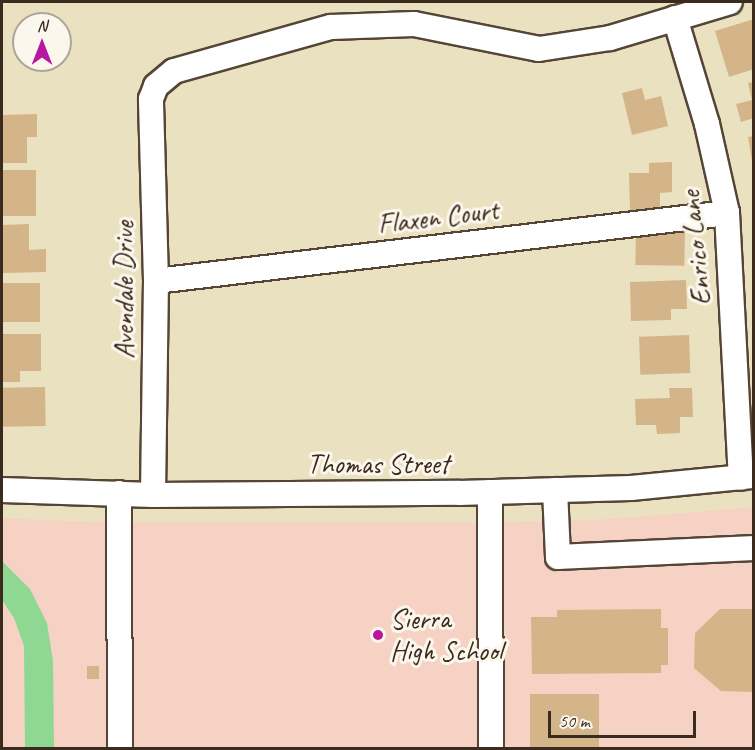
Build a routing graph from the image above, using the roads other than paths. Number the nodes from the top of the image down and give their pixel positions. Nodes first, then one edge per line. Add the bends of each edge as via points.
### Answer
1 (730, 2) edge
2 (675, 18) junction
3 (727, 213) junction
4 (156, 281) junction
5 (747, 477) edge
6 (2, 490) edge
7 (555, 490) junction
8 (490, 492) junction
9 (119, 493) junction
10 (153, 495) junction
11 (753, 548) edge
12 (120, 748) edge
13 (491, 748) edge

1 - 2 street
2 - 3 street, Enrico Lane via 707,124
2 - 4 street, Avendale Drive via 610,38 539,49 414,24 330,27 174,71 156,86 151,99
3 - 4 street, Flaxen Court
3 - 5 street, Enrico Lane
4 - 10 street, Avendale Drive
5 - 7 street, Thomas Street
6 - 9 street, Thomas Street
7 - 8 street, Thomas Street
7 - 11 street via 558,557
8 - 10 street, Thomas Street
8 - 13 street
9 - 10 street, Thomas Street
9 - 12 street

